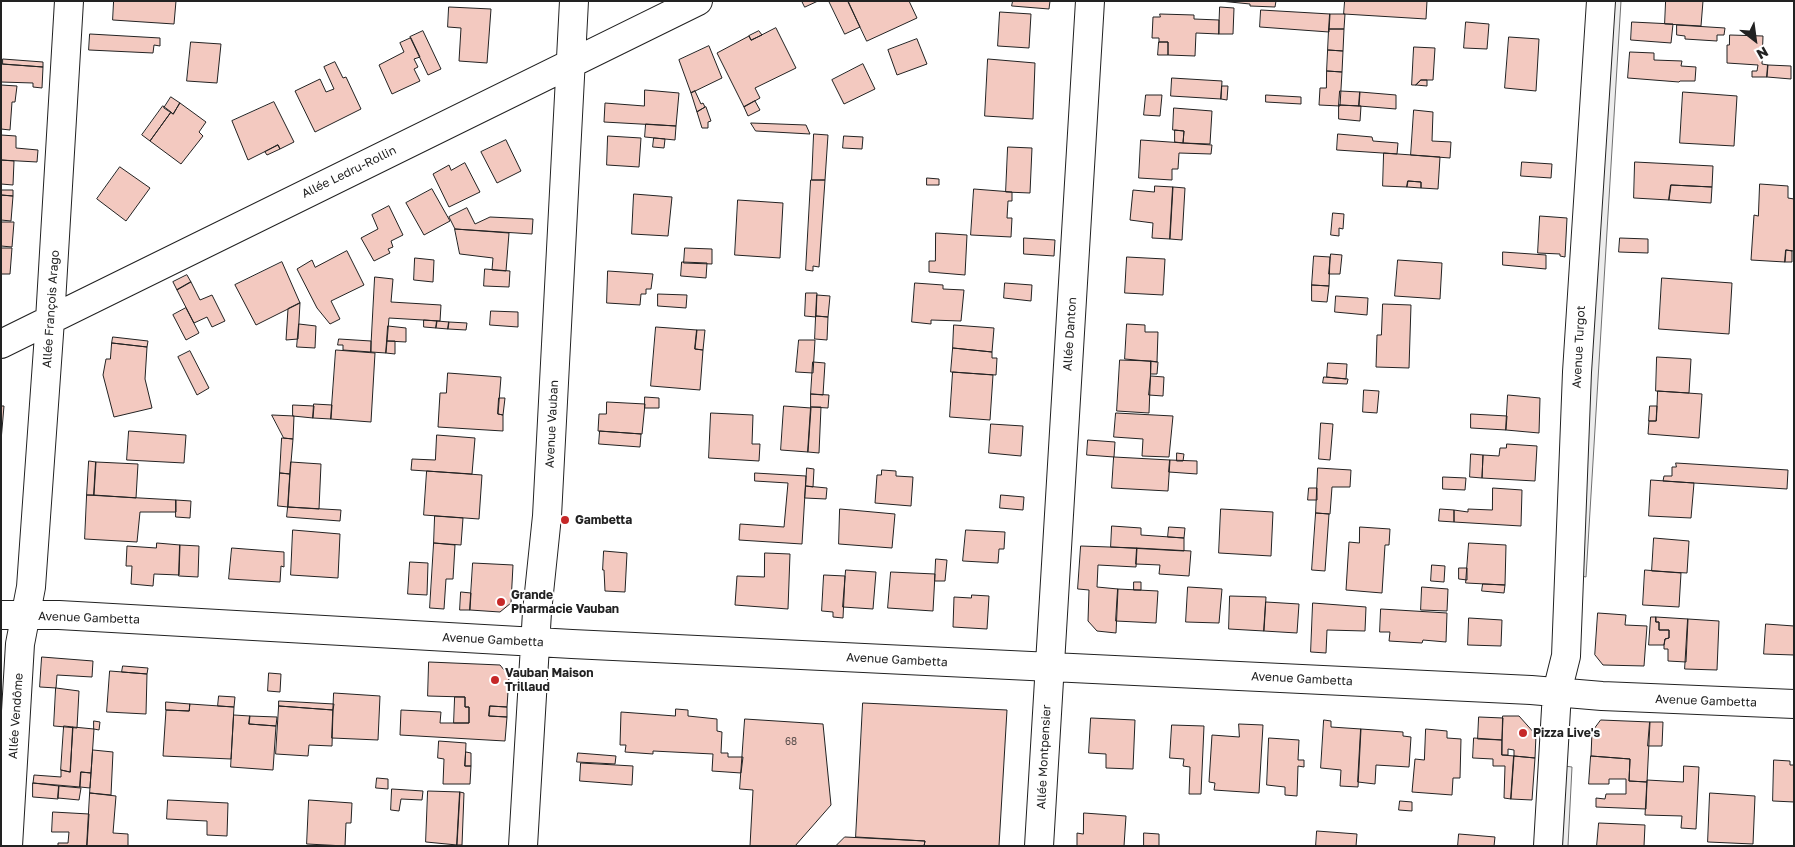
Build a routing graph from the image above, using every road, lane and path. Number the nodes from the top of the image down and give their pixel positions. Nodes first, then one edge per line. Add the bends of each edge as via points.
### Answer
1 (69, 1) edge
2 (574, 1) edge
3 (698, 1) edge
4 (1090, 1) edge
5 (1601, 1) edge
6 (571, 64) junction
7 (50, 320) junction
8 (1, 344) edge
9 (13, 615) edge
10 (535, 642) junction
11 (1049, 667) junction
12 (1557, 692) junction
13 (1794, 704) edge
14 (8, 846) edge
15 (523, 846) edge
16 (1039, 846) edge
17 (1548, 846) edge

1 - 7 street, Allée François Arago
2 - 6 street, Avenue Vauban
3 - 6 street, Allée Ledru-Rollin
4 - 11 street, Allée Danton
5 - 12 street, Avenue Turgot via 1577,372 1566,656
6 - 7 street, Allée Ledru-Rollin
6 - 10 street, Avenue Vauban via 547,516
7 - 8 street, Allée Ledru-Rollin
7 - 9 street, Allée François Arago via 31,587
9 - 10 street, Avenue Gambetta
9 - 14 street, Allée Vendôme via 20,644
10 - 11 street, Avenue Gambetta
10 - 15 street, Avenue Vauban
11 - 12 street, Avenue Gambetta
11 - 16 street, Allée Montpensier
12 - 13 street, Avenue Gambetta
12 - 17 street, Avenue Turgot

